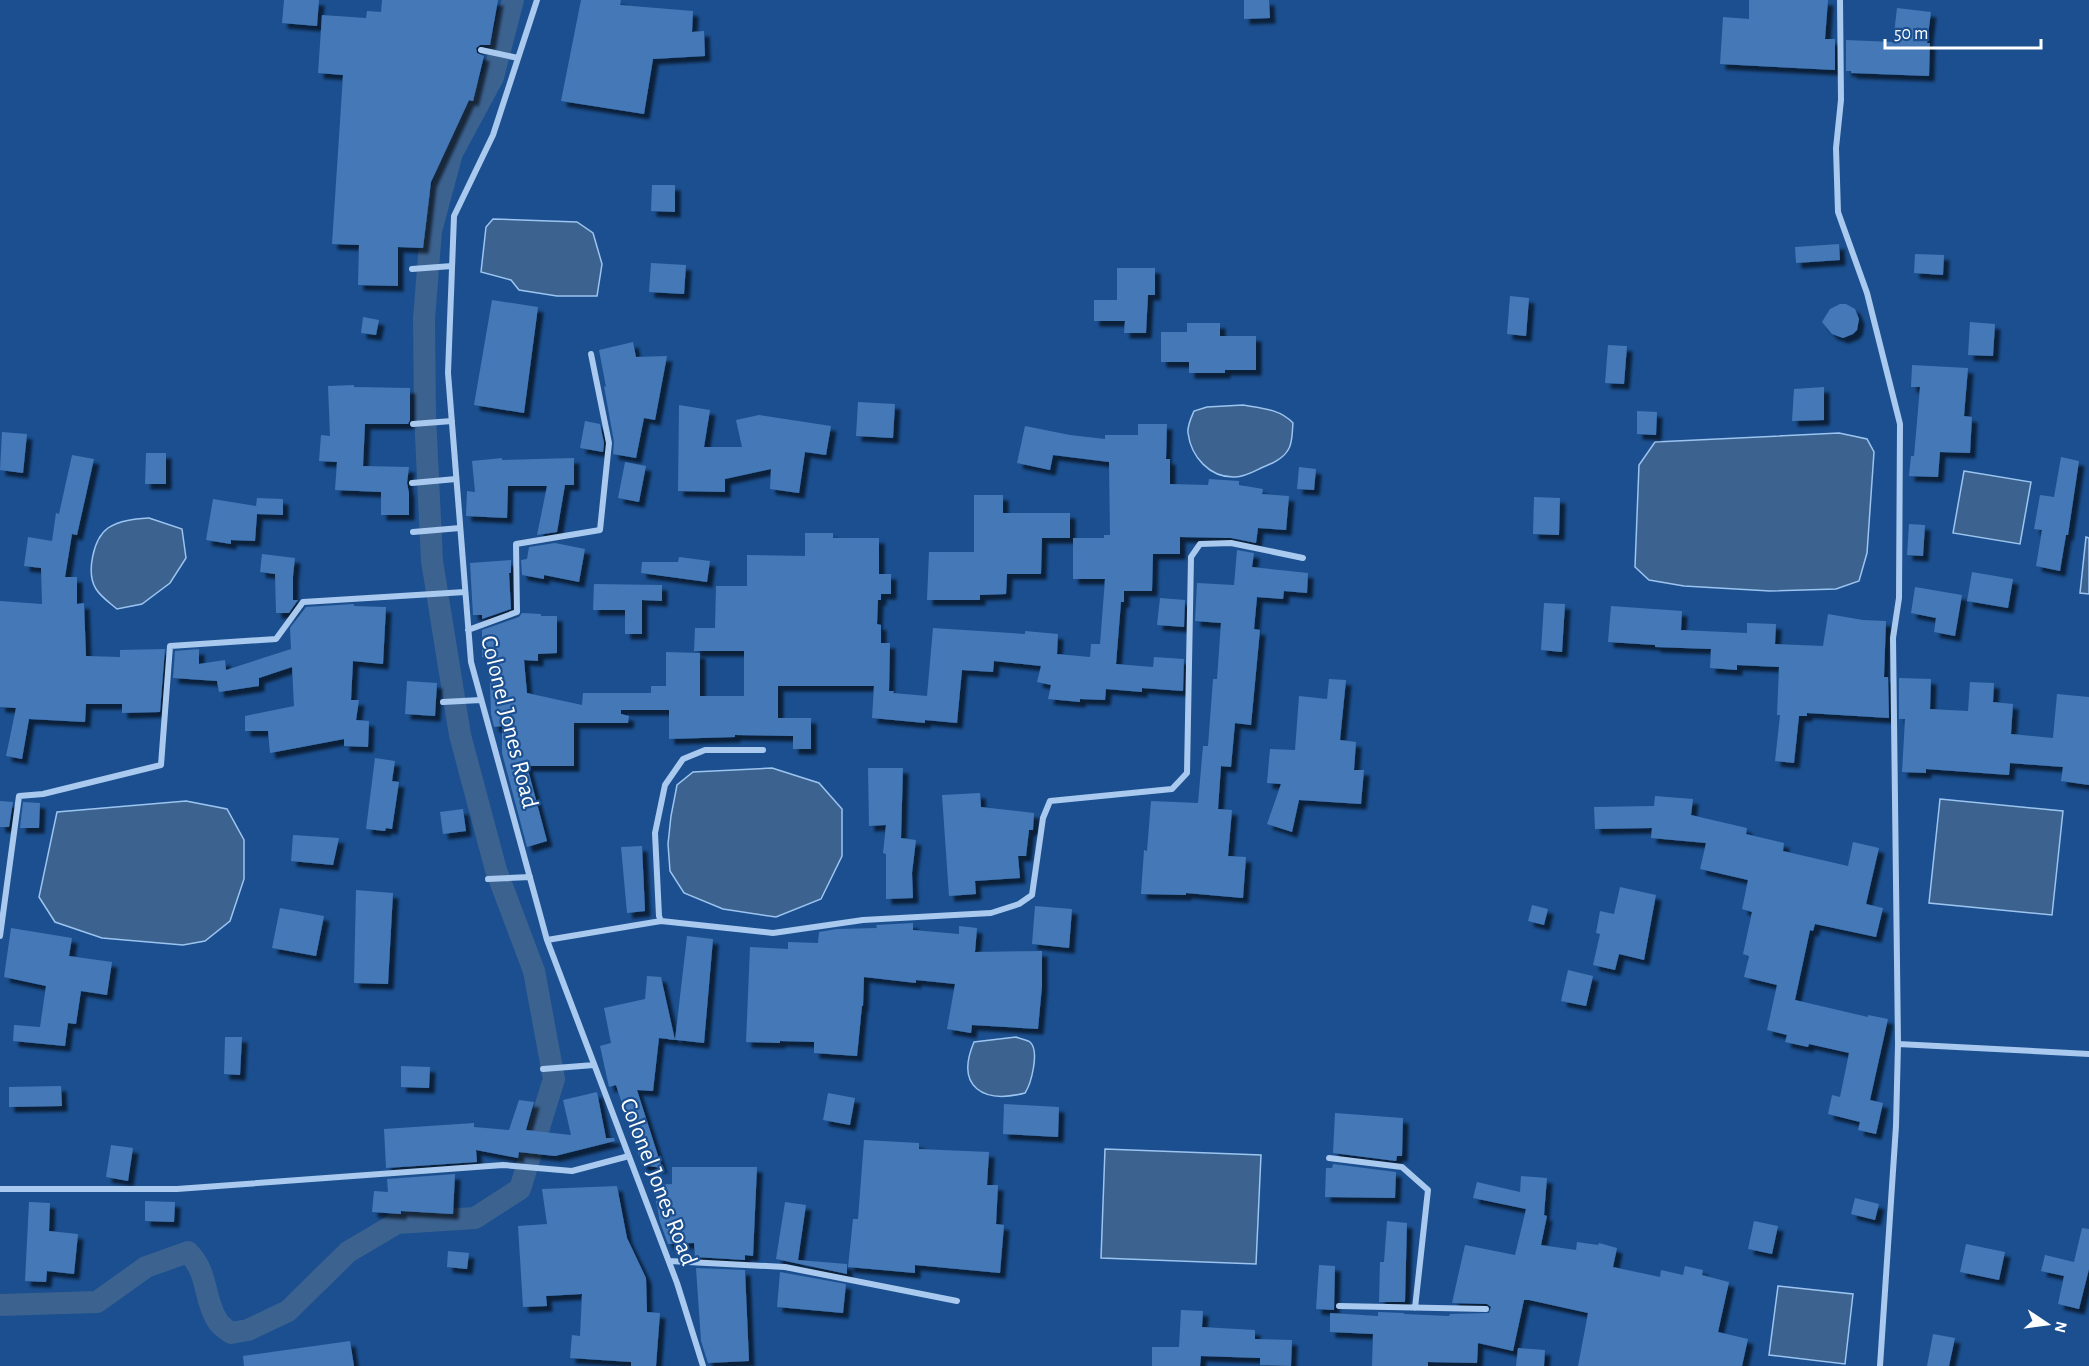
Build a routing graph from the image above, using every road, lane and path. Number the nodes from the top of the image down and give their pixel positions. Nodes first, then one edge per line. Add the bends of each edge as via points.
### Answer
1 (537, 0) edge
2 (1839, 0) edge
3 (481, 50) dead end
4 (517, 58) junction
5 (450, 267) junction
6 (412, 269) dead end
7 (591, 354) dead end
8 (449, 422) junction
9 (413, 423) dead end
10 (456, 479) junction
11 (412, 483) dead end
12 (460, 528) junction
13 (413, 532) dead end
14 (1303, 558) dead end
15 (465, 592) junction
16 (468, 630) junction
17 (480, 700) junction
18 (443, 702) dead end
19 (763, 750) dead end
20 (527, 877) junction
21 (488, 879) dead end
22 (661, 921) junction
23 (1, 924) edge
24 (0, 936) edge
25 (547, 940) junction
26 (1898, 1044) junction
27 (2089, 1054) edge
28 (594, 1065) junction
29 (543, 1069) dead end
30 (629, 1156) junction
31 (1329, 1158) dead end
32 (0, 1190) edge
33 (669, 1261) junction
34 (957, 1300) dead end
35 (1340, 1306) dead end
36 (1416, 1308) junction
37 (1486, 1309) dead end
38 (703, 1366) edge
39 (1880, 1366) edge

1 - 4 street, Colonel Jones Road
2 - 26 street via 1838,212 1868,293 1900,424 1899,598 1893,638
3 - 4 street
4 - 5 street, Colonel Jones Road via 494,135 454,216
5 - 6 street
5 - 8 street, Colonel Jones Road
7 - 16 street via 609,443 600,530 516,544 517,612
8 - 9 street
8 - 10 street, Colonel Jones Road
10 - 11 street
10 - 12 street, Colonel Jones Road
12 - 13 street
12 - 15 street, Colonel Jones Road
14 - 22 street via 1231,543 1200,544 1191,557 1187,773 1172,789 1050,801 1043,818 1032,895 1019,904 991,913 863,920 773,933
15 - 16 street, Colonel Jones Road
15 - 23 street via 303,602 276,639 170,646 161,765 43,794 19,796
16 - 17 street, Colonel Jones Road
17 - 18 street
17 - 20 street, Colonel Jones Road
19 - 22 street via 705,750 683,759 665,785 655,833
20 - 21 street
20 - 25 street, Colonel Jones Road
22 - 25 street
23 - 24 street
25 - 28 street, Colonel Jones Road
26 - 27 street
26 - 39 street
28 - 29 street
28 - 30 street, Colonel Jones Road
30 - 32 street via 572,1171 503,1165 177,1189
30 - 33 street, Colonel Jones Road
31 - 36 street via 1402,1167 1428,1190
33 - 34 street via 785,1267
33 - 38 street, Colonel Jones Road
35 - 36 street
36 - 37 street

